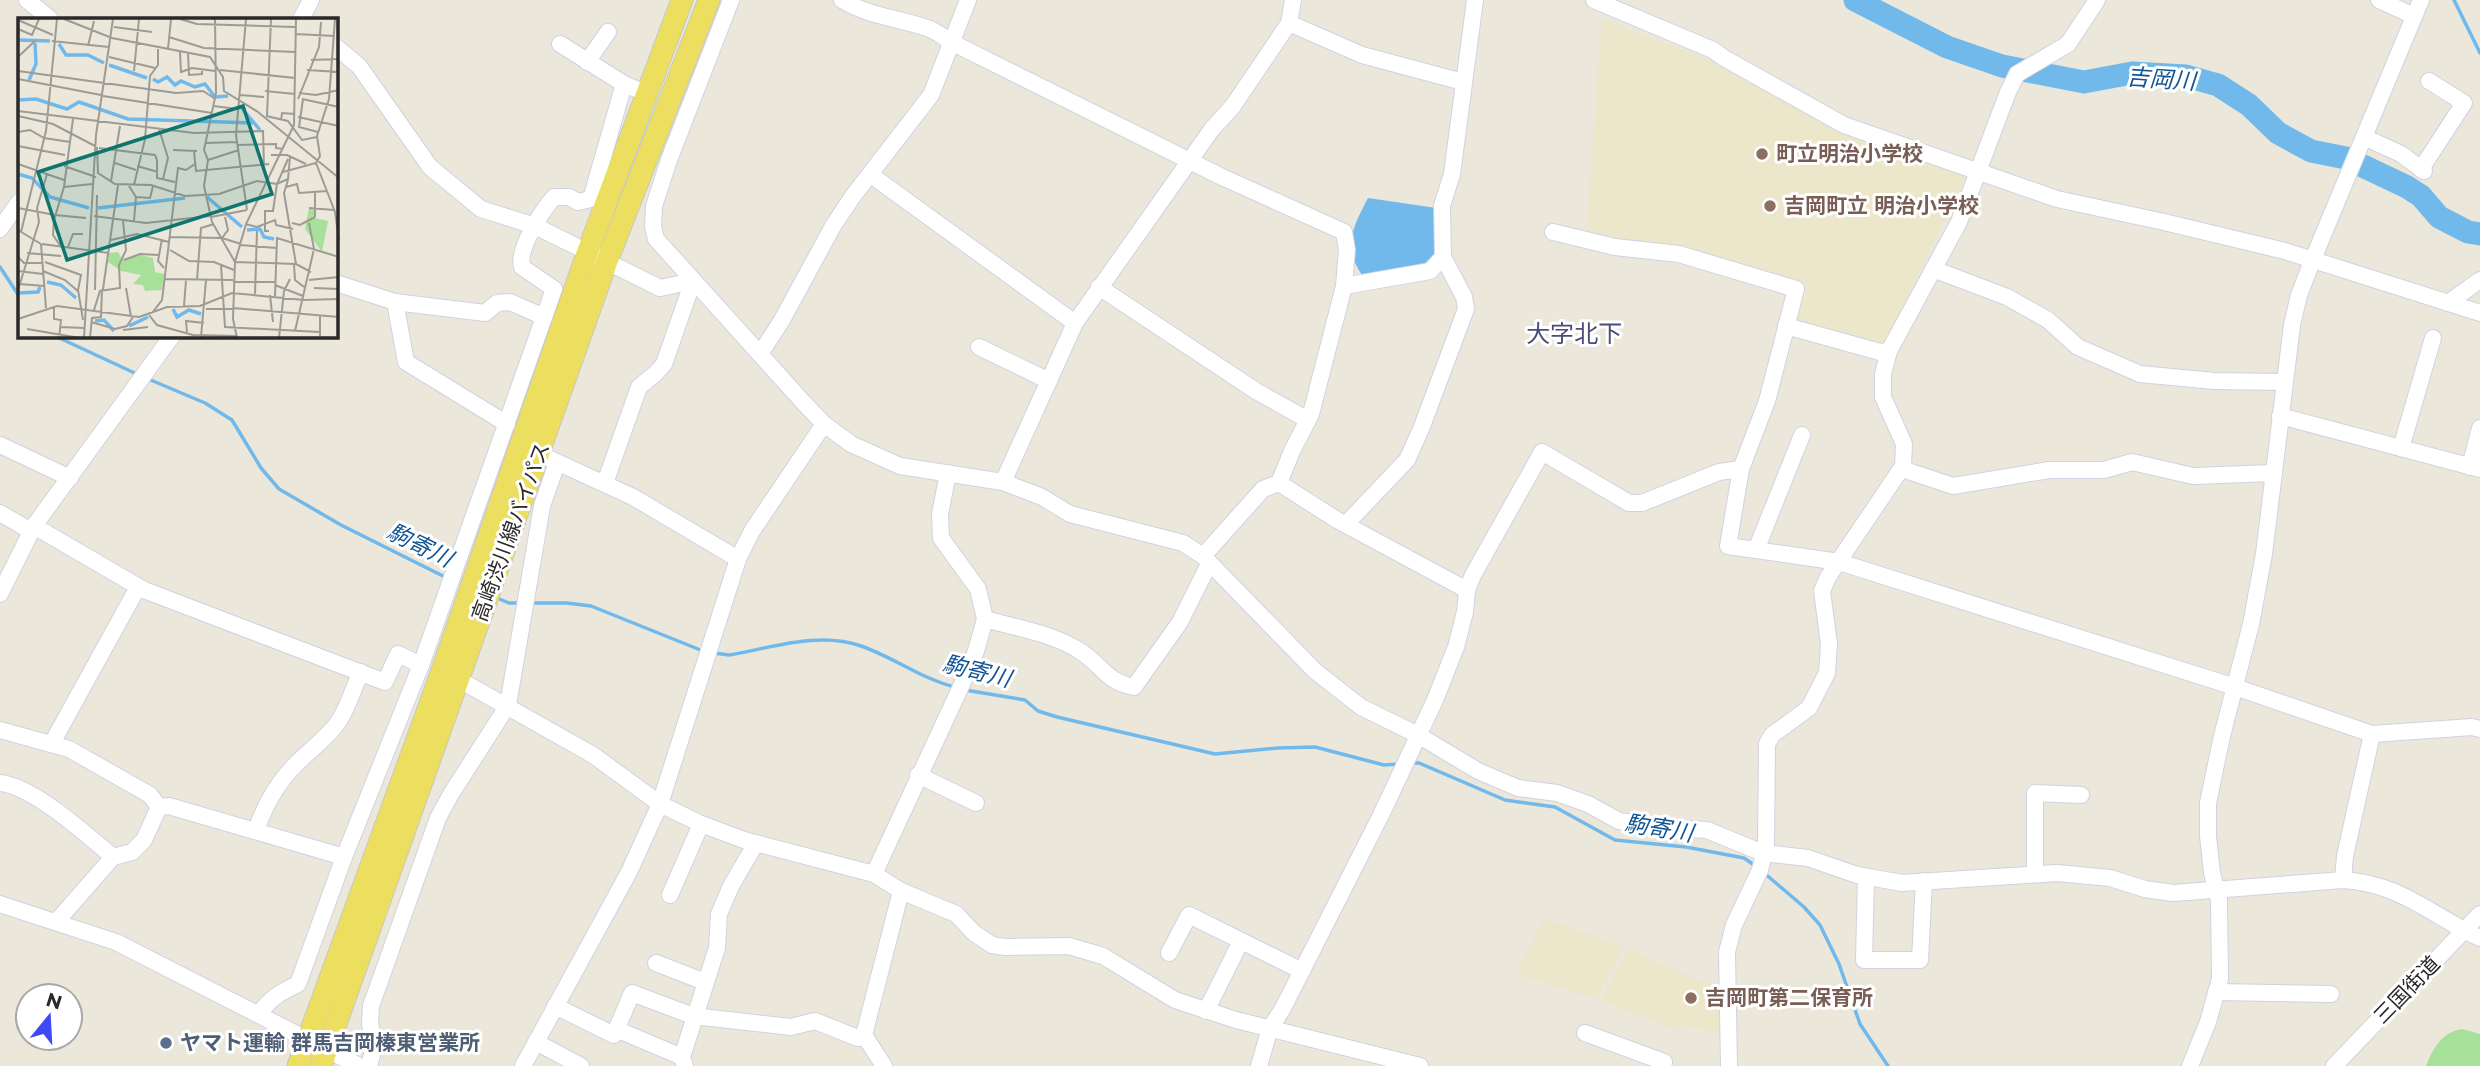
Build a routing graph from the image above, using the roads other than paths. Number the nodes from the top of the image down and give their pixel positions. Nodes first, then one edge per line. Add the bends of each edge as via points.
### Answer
1 (27, 0) edge
2 (311, 0) edge
3 (682, 0) edge
4 (709, 0) edge
5 (731, 0) edge
6 (842, 0) edge
7 (968, 0) edge
8 (1293, 0) edge
9 (1475, 0) edge
10 (1594, 0) edge
11 (2097, 0) edge
12 (2379, 0) edge
13 (2421, 0) edge
14 (2414, 16) junction
15 (49, 18) edge
16 (302, 18) edge
17 (1289, 23) junction
18 (608, 32) dead end
19 (951, 42) junction
20 (560, 44) dead end
21 (338, 49) edge
22 (587, 62) junction
23 (1463, 82) junction
24 (2429, 82) dead end
25 (624, 84) junction
26 (645, 93) junction
27 (2362, 141) junction
28 (1190, 160) junction
29 (1977, 170) junction
30 (871, 175) junction
31 (18, 203) edge
32 (535, 226) junction
33 (0, 229) edge
34 (1553, 232) dead end
35 (597, 256) junction
36 (1443, 257) junction
37 (2313, 259) junction
38 (1933, 269) junction
39 (2480, 280) edge
40 (693, 281) junction
41 (338, 284) edge
42 (1344, 286) junction
43 (1099, 287) junction
44 (396, 302) junction
45 (2448, 303) junction
46 (2480, 313) edge
47 (544, 317) junction
48 (1075, 323) junction
49 (1786, 326) junction
50 (171, 338) edge
51 (2433, 338) dead end
52 (979, 348) dead end
53 (1889, 351) junction
54 (760, 354) junction
55 (1049, 381) junction
56 (2284, 382) junction
57 (2280, 416) junction
58 (1308, 420) junction
59 (507, 424) junction
60 (824, 424) junction
61 (2480, 428) edge
62 (1802, 435) dead end
63 (0, 445) edge
64 (2402, 448) junction
65 (548, 458) junction
66 (2475, 468) edge
67 (1741, 469) junction
68 (1902, 469) junction
69 (948, 473) junction
70 (2274, 473) junction
71 (70, 478) junction
72 (1003, 482) junction
73 (605, 483) junction
74 (1279, 483) junction
75 (0, 513) edge
76 (1346, 524) junction
77 (33, 528) junction
78 (1756, 550) junction
79 (738, 559) junction
80 (1206, 560) junction
81 (1839, 562) junction
82 (138, 587) junction
83 (1466, 590) junction
84 (0, 594) edge
85 (985, 620) junction
86 (421, 665) junction
87 (361, 672) junction
88 (458, 679) junction
89 (2235, 687) junction
90 (508, 705) junction
91 (2480, 729) edge
92 (0, 730) edge
93 (2372, 734) junction
94 (1418, 735) junction
95 (52, 743) junction
96 (919, 775) junction
97 (0, 783) edge
98 (2081, 795) dead end
99 (976, 803) dead end
100 (660, 804) junction
101 (159, 807) junction
102 (701, 824) junction
103 (256, 830) junction
104 (756, 843) junction
105 (1763, 853) junction
106 (113, 857) junction
107 (344, 857) junction
108 (874, 874) junction
109 (2035, 874) junction
110 (1866, 877) junction
111 (2343, 880) junction
112 (1924, 881) junction
113 (2217, 889) junction
114 (901, 891) junction
115 (670, 895) dead end
116 (2, 908) edge
117 (2480, 914) edge
118 (55, 922) junction
119 (2464, 931) junction
120 (2480, 938) edge
121 (1241, 941) junction
122 (1169, 953) dead end
123 (656, 963) dead end
124 (1302, 971) junction
125 (705, 982) junction
126 (2216, 992) junction
127 (2331, 994) dead end
128 (555, 1006) junction
129 (1206, 1011) junction
130 (259, 1014) junction
131 (693, 1016) junction
132 (1270, 1028) junction
133 (616, 1029) junction
134 (1585, 1032) dead end
135 (864, 1035) junction
136 (308, 1039) junction
137 (536, 1042) junction
138 (324, 1057) edge
139 (683, 1061) edge
140 (298, 1066) edge
141 (359, 1066) edge
142 (369, 1066) edge
143 (523, 1066) edge
144 (581, 1066) edge
145 (884, 1066) edge
146 (1259, 1066) edge
147 (1420, 1066) edge
148 (1663, 1066) edge
149 (1729, 1066) edge
150 (2190, 1066) edge
151 (2334, 1066) edge

1 - 15 street
2 - 16 street
3 - 26 main road, 高崎渋川線バイパス
4 - 35 main road, 高崎渋川線バイパス
5 - 40 street via 654,206 656,239
6 - 19 street via 892,20 929,28
7 - 19 street
8 - 17 street
9 - 23 street
10 - 29 street via 1713,50 1844,125
11 - 29 street via 2068,44 2017,74
12 - 14 street
13 - 14 street
14 - 27 street
17 - 23 street via 1362,55
17 - 28 street
18 - 22 street
19 - 28 street
19 - 30 street via 931,95
20 - 22 street
21 - 32 street via 359,66 430,167 481,209
22 - 25 street
23 - 36 street via 1452,174 1442,206
24 - 27 street via 2464,103 2423,170 2402,154
25 - 26 street
25 - 32 street via 591,198 554,197
26 - 35 main road, 高崎渋川線バイパス
27 - 37 street
28 - 42 street via 1344,232
28 - 43 street
29 - 37 street via 2057,199
29 - 38 street via 1959,222
30 - 48 street
30 - 54 street via 833,226
31 - 33 street
32 - 35 street
32 - 47 street via 520,260 522,267 554,289
34 - 49 street via 1615,247 1679,254 1796,289
35 - 40 street via 660,288
35 - 65 main road, 高崎渋川線バイパス
35 - 136 main road, 高崎渋川線バイパス
36 - 42 street via 1430,271
36 - 76 street via 1466,309 1456,337 1407,460
37 - 45 street
37 - 56 street via 2292,325
38 - 53 street
38 - 56 street via 2007,297 2048,320 2078,347 2140,374
39 - 45 street
40 - 54 street
40 - 73 street via 664,364 639,387
41 - 44 street
42 - 58 street
43 - 48 street
43 - 58 street
44 - 47 street via 485,313 497,303 510,302
44 - 59 street via 406,362
45 - 46 street
47 - 59 street
48 - 55 street
49 - 53 street
49 - 67 street via 1767,401
50 - 71 street
51 - 64 street
52 - 55 street
53 - 68 street via 1884,397 1905,444
54 - 60 street
55 - 72 street
56 - 57 street
57 - 64 street
57 - 70 street
58 - 74 street
59 - 86 street
60 - 69 street via 883,460
60 - 79 street
61 - 66 street
62 - 78 street
63 - 71 street
64 - 66 street
65 - 73 street
65 - 88 main road, 高崎渋川線バイパス
65 - 90 street
67 - 78 street via 1728,546
67 - 83 street via 1719,472 1642,503 1629,503 1542,452
68 - 70 street via 1953,486 2049,470 2104,470 2132,462 2193,477
68 - 81 street
69 - 72 street
69 - 85 street via 940,514 941,538 978,589
70 - 89 street via 2262,566
71 - 77 street
72 - 80 street via 1070,514 1183,543
73 - 79 street
74 - 76 street
74 - 80 street via 1263,489
75 - 77 street
76 - 83 street
77 - 82 street
77 - 84 street
78 - 81 street
79 - 100 street
80 - 85 street via 1180,622 1134,687 1109,678 1079,650
80 - 94 street via 1315,671 1361,707
81 - 89 street
81 - 105 street via 1822,591 1829,644 1827,673 1809,708 1772,735 1767,744
82 - 87 street
82 - 95 street
83 - 94 street via 1456,647
85 - 96 street via 963,682
86 - 87 street via 398,654 385,682
86 - 107 street
87 - 103 street via 341,717 276,787
88 - 90 street
88 - 138 main road, 高崎渋川線バイパス
89 - 93 street
89 - 113 street via 2208,803
90 - 100 street via 593,755
90 - 142 street via 438,818 371,1006 375,1044
91 - 93 street
92 - 95 street
93 - 111 street
94 - 105 street via 1478,771 1518,788 1557,793 1619,821 1707,830
94 - 124 street
95 - 101 street via 150,795
96 - 99 street
96 - 108 street
97 - 106 street via 12,784 67,820
98 - 109 street via 2035,793
100 - 102 street
100 - 128 street
101 - 103 street
101 - 106 street via 144,840 132,852
102 - 104 street
102 - 115 street
103 - 107 street
104 - 108 street
104 - 125 street via 719,914 717,948
105 - 110 street via 1808,858
105 - 149 street via 1727,952
106 - 118 street
107 - 130 street via 298,984 277,993
108 - 114 street
109 - 112 street
109 - 113 street via 2083,874 2173,893
110 - 112 street via 1902,883
110 - 112 street via 1864,960 1920,960
111 - 113 street
111 - 119 street via 2385,887
113 - 126 street via 2220,979
114 - 129 street via 956,914 992,945 1069,946 1103,956 1175,1000
114 - 135 street
116 - 118 street
117 - 119 street, 三国街道
118 - 130 street via 116,942
119 - 120 street
119 - 151 street, 三国街道
121 - 122 street via 1189,915
121 - 124 street
121 - 129 street
123 - 125 street
124 - 132 street
125 - 131 street
126 - 127 street
126 - 150 street
128 - 133 street via 614,1034
128 - 137 street
129 - 132 street
130 - 136 street
131 - 133 street via 632,993
131 - 135 street via 791,1027 815,1021 858,1038
131 - 139 street
132 - 146 street
132 - 147 street
133 - 139 street
134 - 148 street via 1664,1062
135 - 145 street
136 - 138 street
136 - 140 main road, 高崎渋川線バイパス
137 - 143 street
137 - 144 street
138 - 141 street

